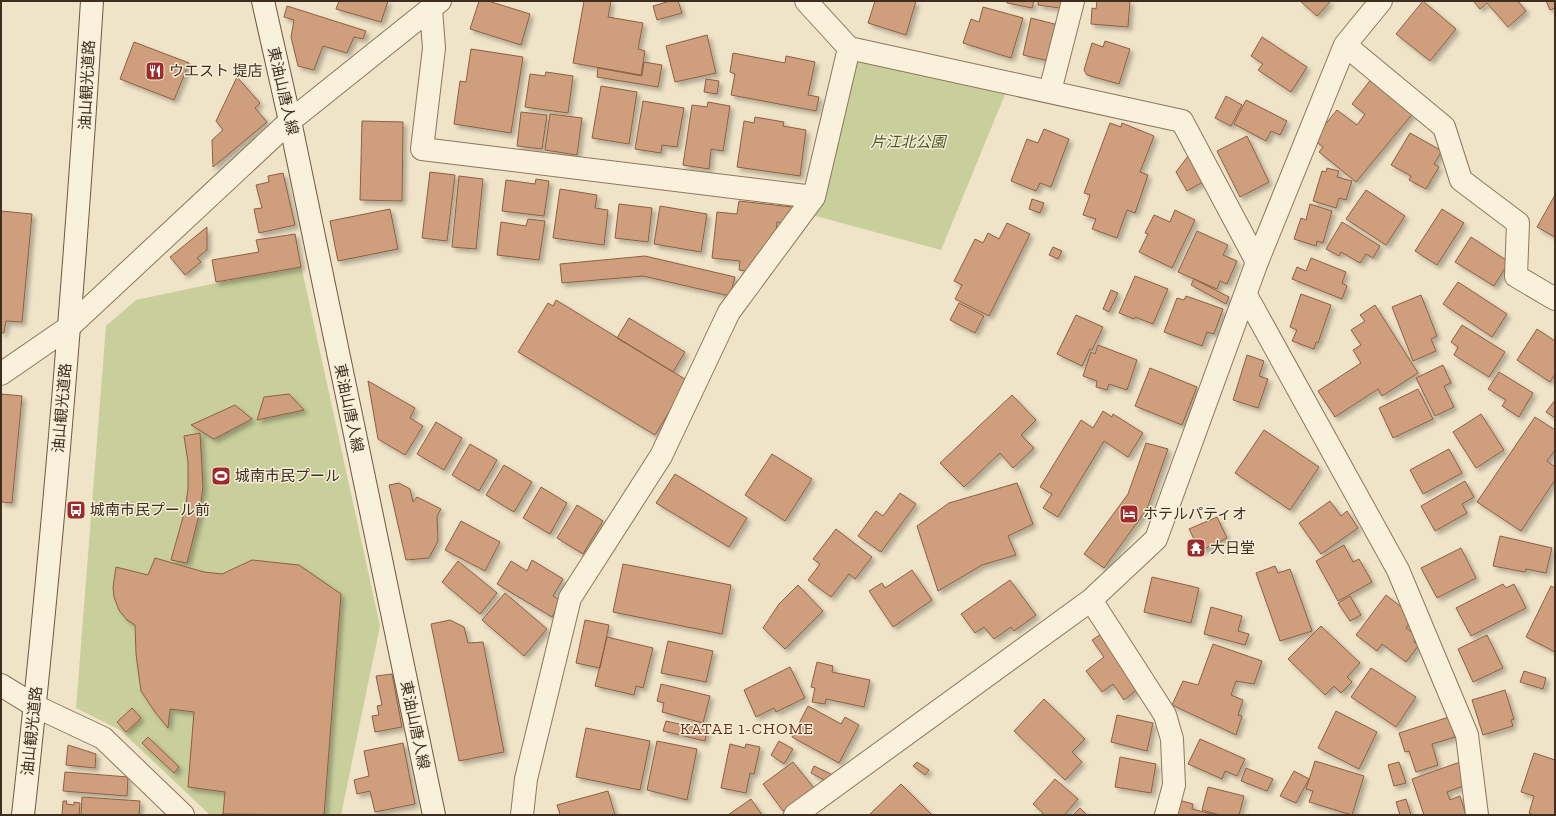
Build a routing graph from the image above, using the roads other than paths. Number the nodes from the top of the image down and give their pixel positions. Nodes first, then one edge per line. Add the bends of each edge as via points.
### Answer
1 (92, 1) edge
2 (263, 1) edge
3 (806, 1) edge
4 (1074, 1) edge
5 (1381, 1) edge
6 (436, 5) edge
7 (1345, 46) junction
8 (849, 48) junction
9 (1050, 91) junction
10 (290, 121) junction
11 (814, 197) junction
12 (1258, 262) junction
13 (1246, 295) junction
14 (1555, 299) edge
15 (69, 327) junction
16 (1, 374) edge
17 (1091, 600) junction
18 (1, 685) edge
19 (35, 706) junction
20 (23, 815) edge
21 (183, 815) edge
22 (434, 815) edge
23 (522, 815) edge
24 (795, 815) edge
25 (1166, 815) edge
26 (1477, 815) edge

1 - 15 street, 油山観光道路
2 - 10 street, 東油山唐人線
3 - 8 street
4 - 9 street
5 - 7 street
6 - 10 street
6 - 11 street via 434,48 422,149
7 - 12 street
7 - 14 street via 1444,127 1461,180 1518,223 1516,276
8 - 9 street
8 - 11 street
9 - 12 street via 1182,121
10 - 15 street
10 - 22 street, 東油山唐人線
11 - 23 street via 729,312 660,456 570,598 526,779
12 - 13 street
13 - 17 street via 1156,539
13 - 26 street via 1398,570 1468,735
15 - 16 street
15 - 19 street, 油山観光道路 via 50,564
17 - 24 street
17 - 25 street via 1165,715 1172,739 1174,785
18 - 19 street
19 - 20 street, 油山観光道路
19 - 21 street via 103,738

